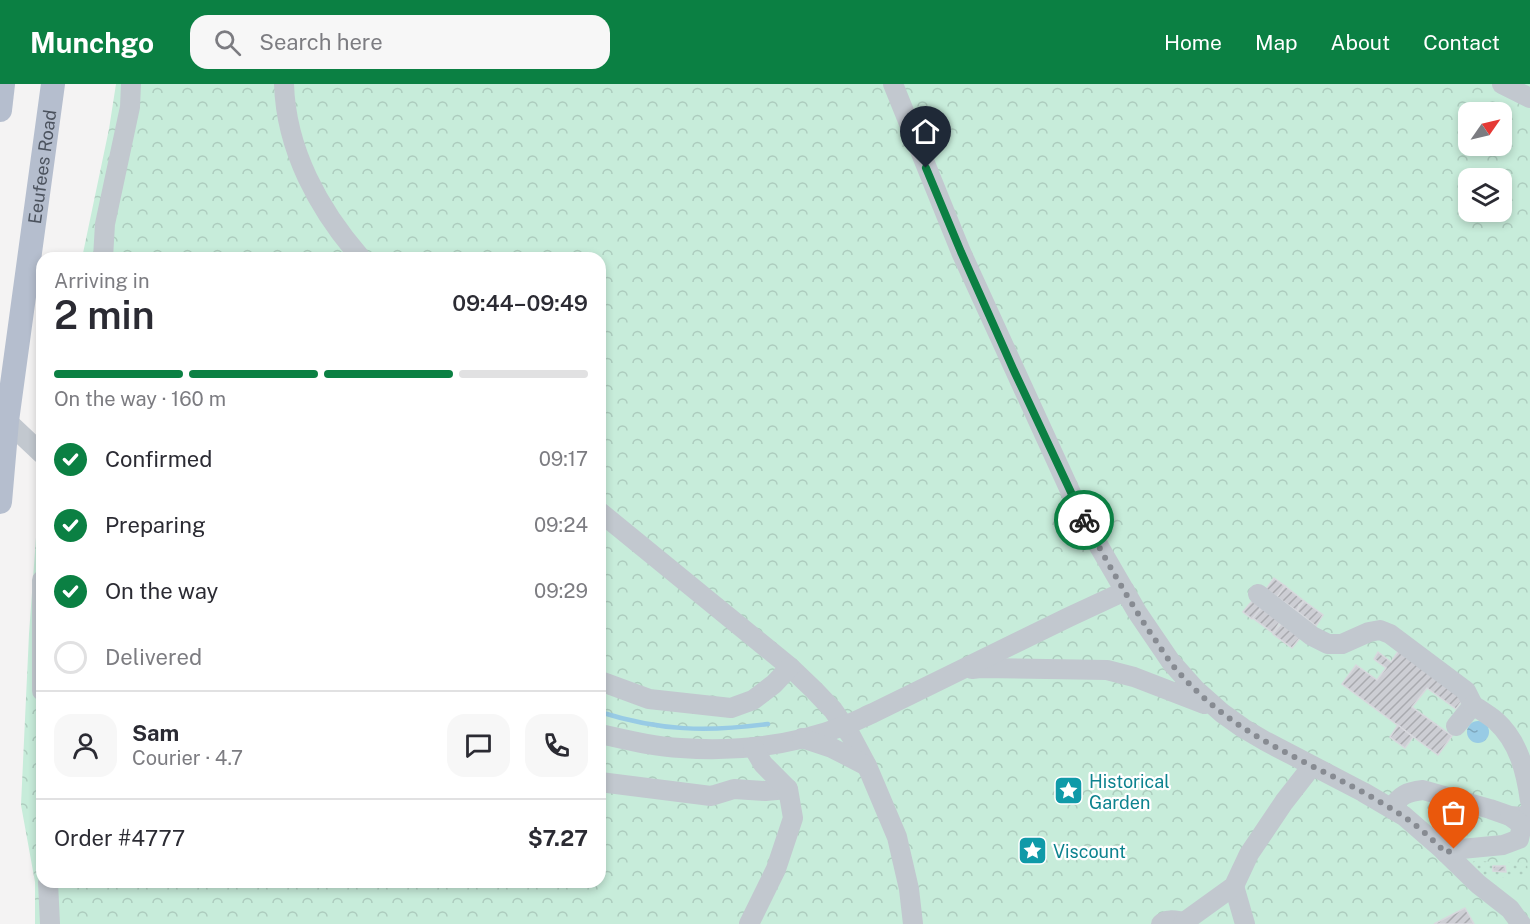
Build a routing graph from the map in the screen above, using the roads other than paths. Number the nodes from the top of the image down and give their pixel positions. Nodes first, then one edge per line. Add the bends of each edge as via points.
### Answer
1 (3, 84) edge
2 (53, 84) edge
3 (132, 84) edge
4 (284, 84) edge
5 (893, 84) edge
6 (1502, 84) edge
7 (1530, 98) edge
8 (0, 110) edge
9 (103, 252) edge
10 (356, 252) edge
11 (4, 420) edge
12 (2, 447) edge
13 (36, 449) edge
14 (36, 454) edge
15 (0, 502) edge
16 (606, 517) edge
17 (1125, 591) junction
18 (1258, 594) dead end
19 (789, 667) junction
20 (952, 674) junction
21 (606, 683) edge
22 (1473, 705) junction
23 (1222, 713) junction
24 (844, 726) junction
25 (1456, 726) dead end
26 (606, 735) edge
27 (802, 738) junction
28 (753, 747) junction
29 (867, 766) junction
30 (1312, 766) junction
31 (606, 783) edge
32 (788, 789) junction
33 (1530, 801) edge
34 (1391, 808) junction
35 (1530, 811) edge
36 (1510, 816) junction
37 (1446, 853) junction
38 (1234, 886) junction
39 (48, 888) edge
40 (1184, 923) edge
41 (50, 924) edge
42 (749, 924) edge
43 (913, 924) edge
44 (1161, 924) edge
45 (1245, 924) edge
46 (1521, 924) edge

1 - 8 main road
2 - 11 main road, Eeufees Road
3 - 9 street via 105,224
4 - 10 street via 293,136 309,182
5 - 17 street via 1015,373 1082,517
6 - 7 street
11 - 12 main road, Eeufees Road
11 - 13 street
12 - 14 street
12 - 15 main road, Eeufees Road
16 - 19 street
17 - 20 street
17 - 23 street via 1182,677
18 - 22 street via 1328,644 1342,644 1380,630 1389,634 1466,691
19 - 21 street via 753,700 731,708 649,699
19 - 24 street
20 - 23 street via 980,668 1107,670 1166,688
20 - 24 street
22 - 25 street
22 - 33 street via 1496,721 1515,744
23 - 30 street
24 - 27 street
24 - 29 street
26 - 28 street via 682,748
27 - 28 street
27 - 29 street
28 - 32 street via 763,764
29 - 43 street via 897,837
30 - 34 street
30 - 38 street via 1249,855
31 - 32 street via 711,796 734,789
32 - 42 street via 793,818 776,869
34 - 36 street via 1403,795 1422,790
34 - 37 street
35 - 36 street via 1524,818
36 - 37 street via 1522,825 1519,839
37 - 46 street via 1510,909
38 - 40 street
38 - 45 street
39 - 41 street
40 - 44 street

